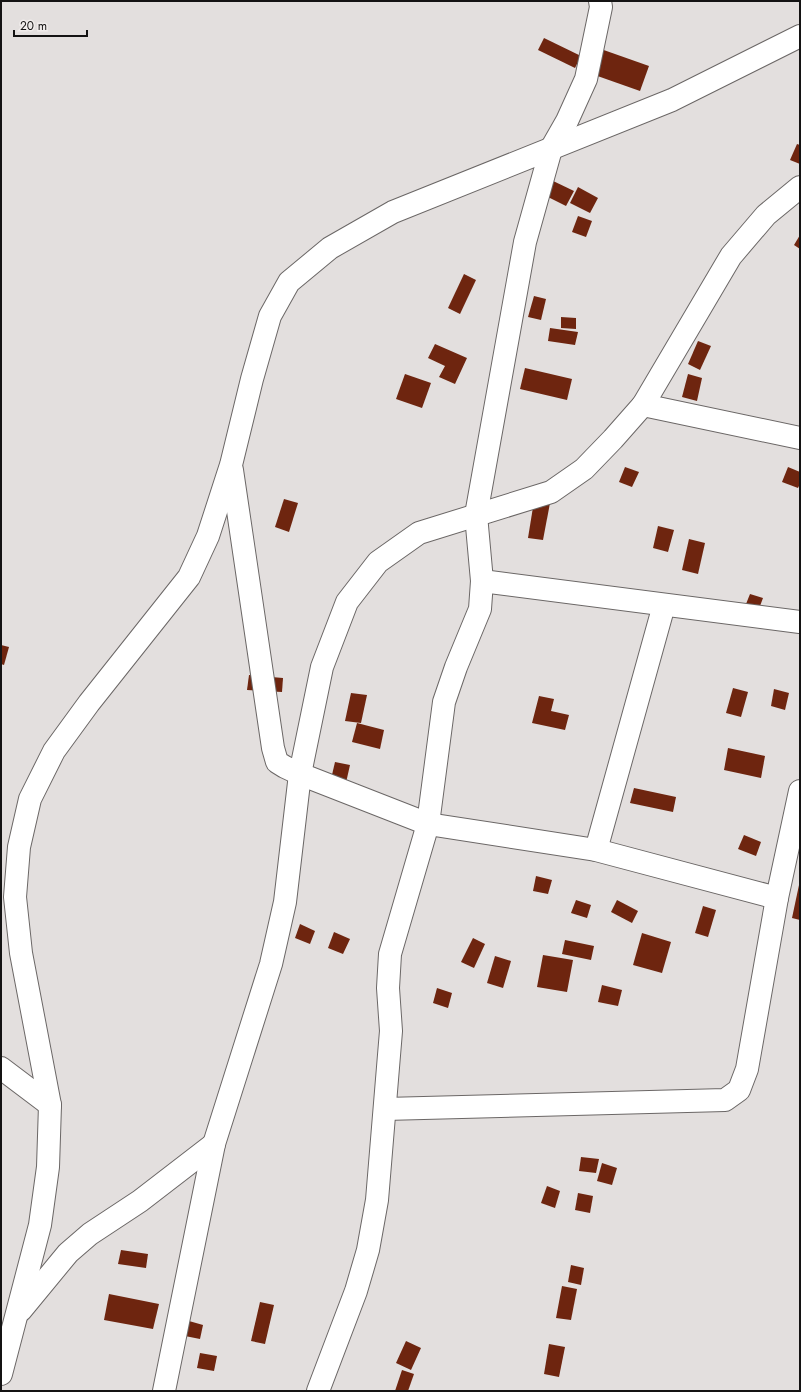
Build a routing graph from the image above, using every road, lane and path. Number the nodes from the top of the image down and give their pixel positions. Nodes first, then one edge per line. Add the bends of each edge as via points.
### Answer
1 (600, 1) edge
2 (800, 36) edge
3 (552, 148) junction
4 (800, 187) edge
5 (643, 405) junction
6 (800, 438) edge
7 (231, 465) junction
8 (476, 515) junction
9 (482, 581) junction
10 (664, 605) junction
11 (800, 622) edge
12 (300, 774) junction
13 (800, 791) edge
14 (428, 824) junction
15 (596, 850) junction
16 (777, 898) junction
17 (1, 1068) edge
18 (50, 1105) junction
19 (384, 1109) junction
20 (214, 1144) junction
21 (16, 1315) junction
22 (1, 1374) edge
23 (164, 1391) edge
24 (318, 1391) edge

1 - 3 street via 586,79
2 - 3 street via 672,100
3 - 7 street via 393,212 330,248 289,282 270,316
3 - 8 street via 524,242
4 - 5 street via 766,215 731,256
5 - 6 street
5 - 8 street via 584,470 551,492
7 - 12 street via 273,748 277,762
7 - 18 street via 208,536 189,577 54,750 30,799 19,847 15,898 21,953
8 - 9 street
8 - 12 street via 419,533 378,562 347,602 322,667
9 - 10 street
9 - 14 street via 480,609 444,702
10 - 11 street
10 - 15 street
12 - 14 street
12 - 20 street via 285,902 271,964
13 - 16 street
14 - 15 street
14 - 19 street via 390,954 388,988 391,1030
15 - 16 street
16 - 19 street via 747,1069 739,1090 725,1100
17 - 18 street
18 - 21 street via 48,1167 40,1225
19 - 24 street via 377,1200 368,1250 356,1291
20 - 21 street via 140,1201 90,1234 68,1253
20 - 23 street
21 - 22 street

